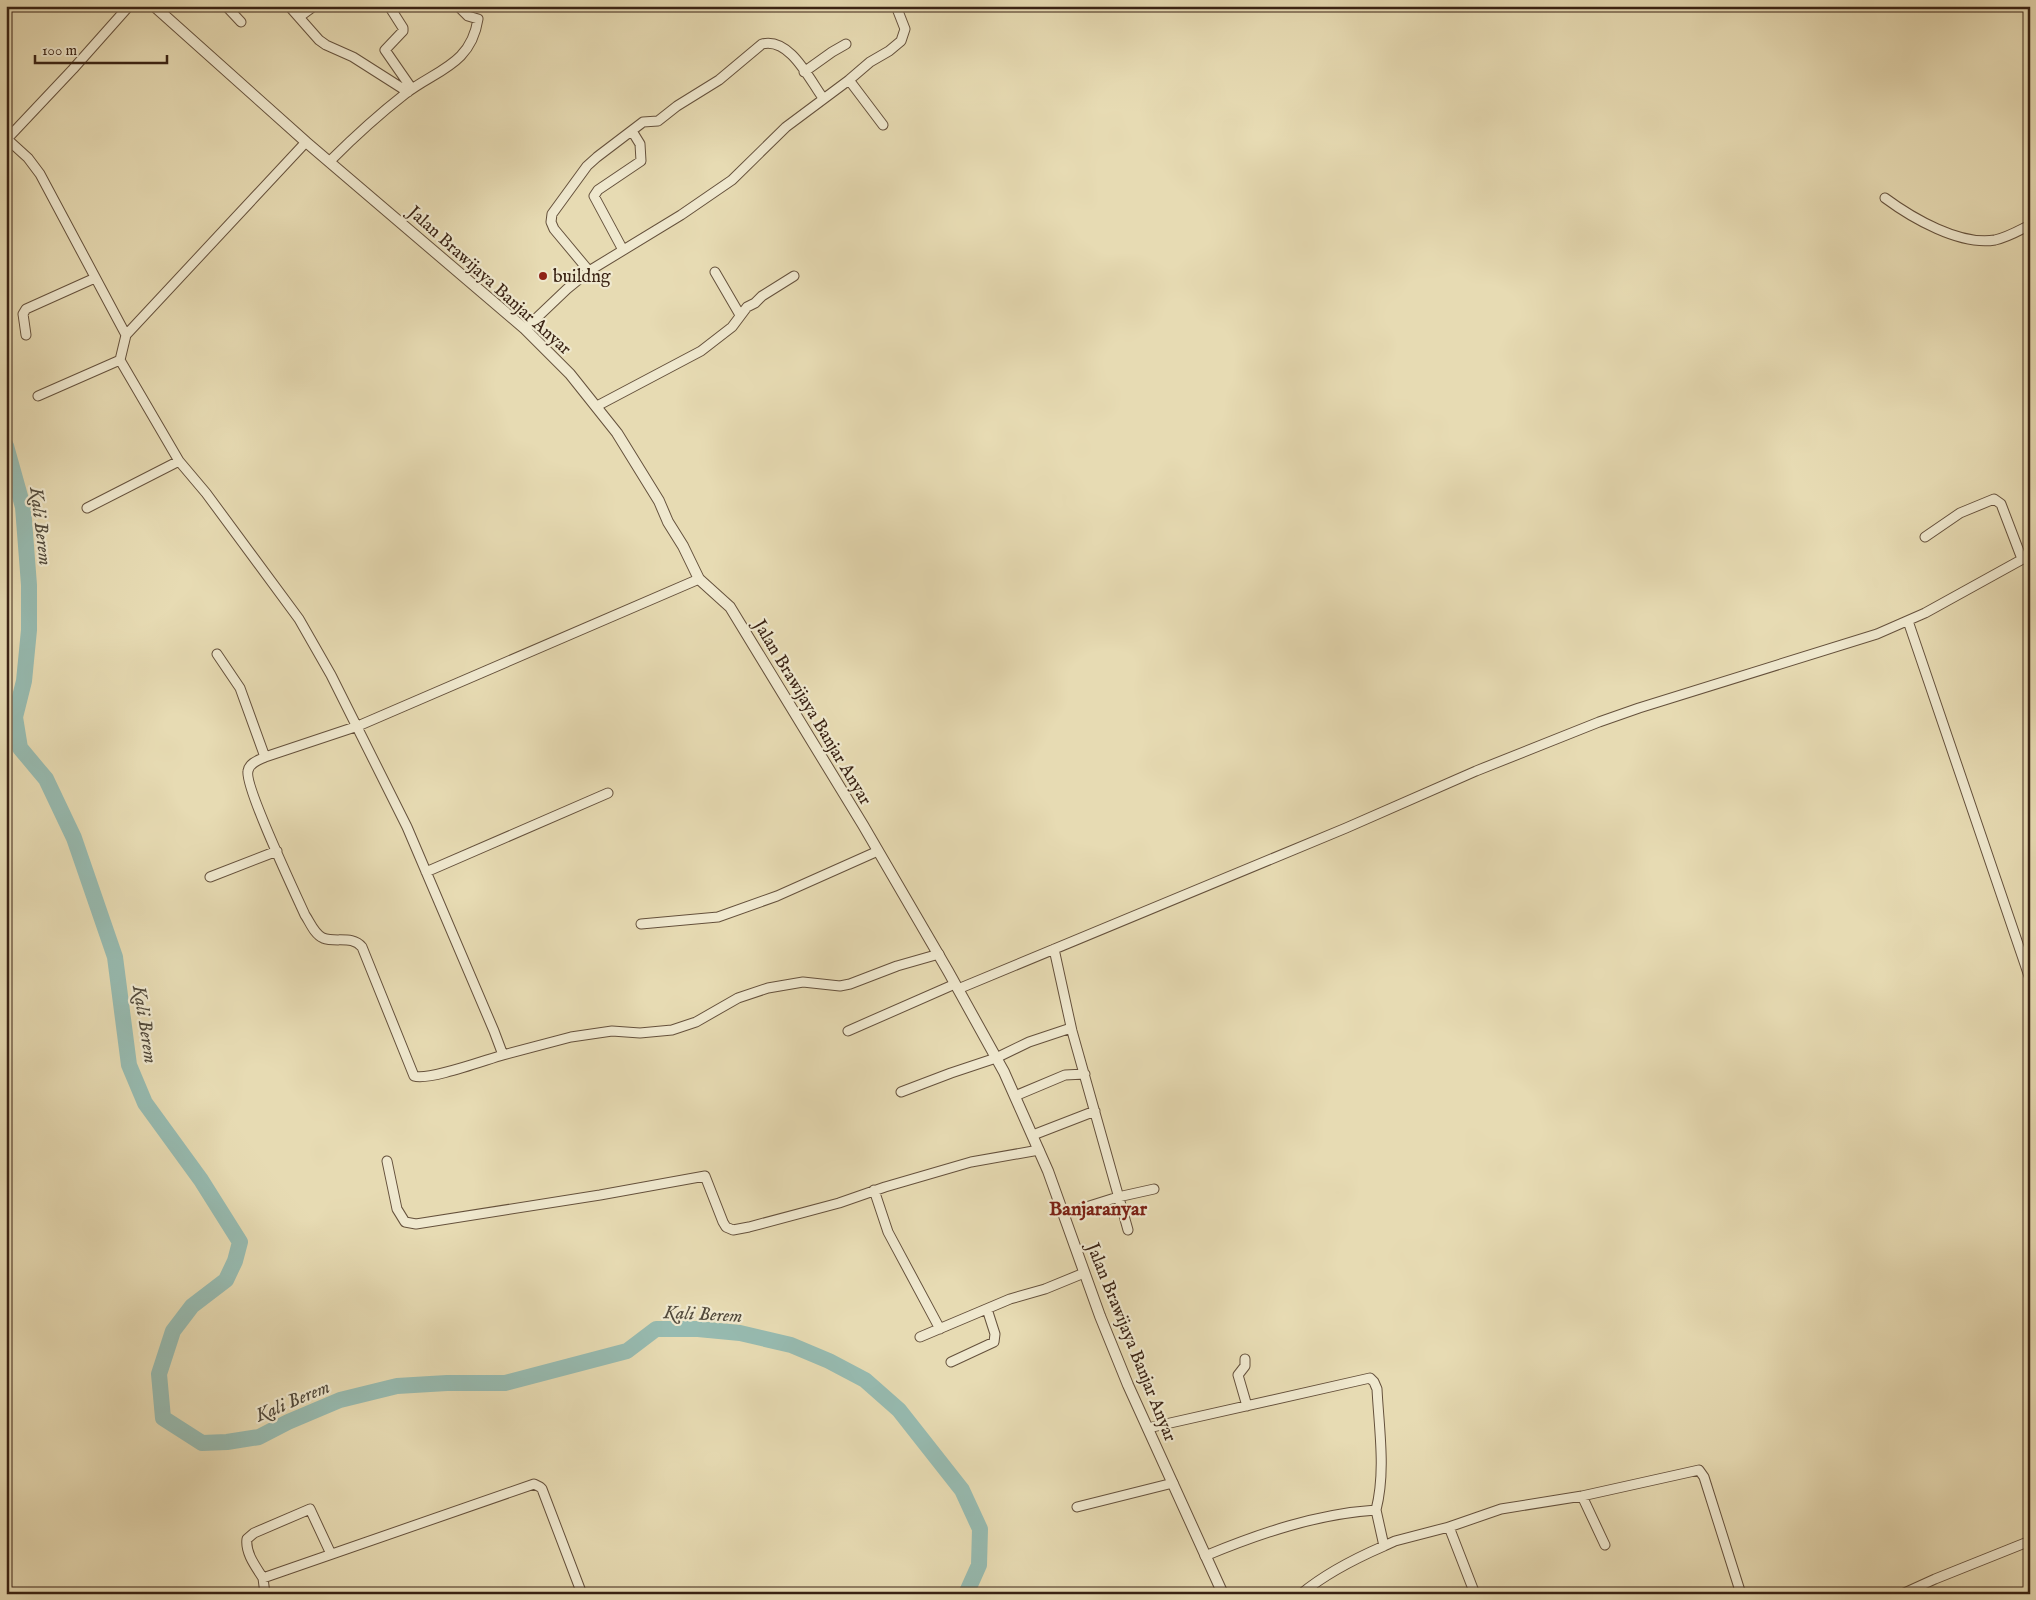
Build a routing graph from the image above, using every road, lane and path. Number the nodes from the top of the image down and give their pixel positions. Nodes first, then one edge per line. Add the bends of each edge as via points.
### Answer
1 (129, 6) edge
2 (154, 6) edge
3 (226, 6) edge
4 (289, 6) edge
5 (314, 6) edge
6 (389, 6) edge
7 (458, 6) edge
8 (896, 6) edge
9 (299, 17) junction
10 (241, 22) dead end
11 (846, 44) dead end
12 (804, 72) junction
13 (848, 80) junction
14 (410, 91) junction
15 (823, 98) junction
16 (884, 125) dead end
17 (632, 131) junction
18 (7, 138) edge
19 (306, 142) junction
20 (330, 161) junction
21 (1885, 198) dead end
22 (2030, 225) edge
23 (623, 250) junction
24 (589, 271) junction
25 (715, 272) dead end
26 (794, 276) dead end
27 (95, 278) junction
28 (740, 315) junction
29 (525, 329) junction
30 (26, 335) dead end
31 (126, 335) junction
32 (120, 360) junction
33 (38, 396) dead end
34 (597, 406) junction
35 (179, 461) junction
36 (87, 508) dead end
37 (1925, 537) dead end
38 (2026, 557) edge
39 (699, 578) junction
40 (1908, 621) junction
41 (217, 654) dead end
42 (358, 726) junction
43 (265, 757) junction
44 (608, 793) dead end
45 (277, 851) junction
46 (878, 851) junction
47 (426, 872) junction
48 (210, 877) dead end
49 (641, 924) dead end
50 (1054, 949) junction
51 (939, 954) junction
52 (2030, 979) edge
53 (956, 986) junction
54 (1072, 1028) junction
55 (848, 1031) dead end
56 (503, 1055) junction
57 (996, 1058) junction
58 (1085, 1074) junction
59 (901, 1092) dead end
60 (1015, 1096) junction
61 (1096, 1111) junction
62 (1033, 1135) junction
63 (1039, 1150) junction
64 (387, 1161) dead end
65 (1154, 1189) dead end
66 (874, 1190) junction
67 (1118, 1197) junction
68 (1064, 1214) junction
69 (1128, 1230) dead end
70 (1084, 1273) junction
71 (986, 1309) junction
72 (940, 1329) junction
73 (920, 1337) dead end
74 (1245, 1359) dead end
75 (951, 1362) dead end
76 (1247, 1406) junction
77 (1148, 1428) junction
78 (1173, 1483) junction
79 (1582, 1496) junction
80 (1076, 1507) dead end
81 (1376, 1510) junction
82 (1449, 1527) junction
83 (2030, 1541) edge
84 (1605, 1545) dead end
85 (1384, 1546) junction
86 (330, 1554) junction
87 (1205, 1556) junction
88 (263, 1578) junction
89 (265, 1594) edge
90 (582, 1594) edge
91 (1223, 1594) edge
92 (1301, 1594) edge
93 (1474, 1594) edge
94 (1741, 1594) edge
95 (1902, 1594) edge

1 - 18 street
2 - 19 street, Jalan Brawijaya Banjar Anyar
3 - 10 street
4 - 9 street
5 - 9 street
6 - 14 street via 403,31 385,50
7 - 14 street via 468,16 478,19 468,47 439,74
8 - 13 street via 905,29 901,41
9 - 14 street via 326,45
11 - 12 street
12 - 15 street
12 - 17 street via 794,56 775,43 762,44 719,80 658,121 643,122
13 - 15 street
13 - 16 street
14 - 20 street via 365,126
15 - 23 street via 786,127 732,180
17 - 23 street via 640,144 640,163 598,190 594,196
17 - 24 street via 587,166 552,214 554,229
18 - 27 street via 40,174
19 - 20 street, Jalan Brawijaya Banjar Anyar
19 - 31 street
20 - 29 street, Jalan Brawijaya Banjar Anyar
21 - 22 street via 1906,214 1937,229 1976,239 2008,237
23 - 24 street
24 - 29 street
25 - 28 street
26 - 28 street via 746,307
27 - 30 street via 26,308 23,314
27 - 31 street
28 - 34 street via 732,327 702,351
29 - 34 street, Jalan Brawijaya Banjar Anyar
31 - 32 street
32 - 33 street
32 - 35 street
34 - 39 street, Jalan Brawijaya Banjar Anyar via 658,501
35 - 36 street
35 - 42 street via 299,619
37 - 38 street via 1960,513 1994,499 2001,504
38 - 40 street
39 - 42 street
39 - 46 street, Jalan Brawijaya Banjar Anyar via 730,607
40 - 50 street via 1599,722
40 - 52 street
41 - 43 street via 240,688
42 - 43 street
42 - 47 street
43 - 45 street via 250,766 248,775
44 - 47 street
45 - 48 street
45 - 56 street via 315,931 323,938 356,941 362,947 414,1076 434,1075
46 - 49 street via 777,896 718,917
46 - 51 street, Jalan Brawijaya Banjar Anyar
47 - 56 street
50 - 53 street
50 - 54 street
51 - 53 street, Jalan Brawijaya Banjar Anyar
51 - 56 street via 840,986 803,982 768,988 738,998 696,1022 672,1030 604,1032
53 - 55 street
53 - 57 street, Jalan Brawijaya Banjar Anyar
54 - 57 street via 1028,1042
54 - 58 street
57 - 59 street
57 - 60 street, Jalan Brawijaya Banjar Anyar
58 - 60 street via 1065,1075
58 - 61 street
60 - 62 street, Jalan Brawijaya Banjar Anyar
61 - 62 street
61 - 67 street
62 - 63 street, Jalan Brawijaya Banjar Anyar
63 - 66 street via 971,1162
63 - 68 street, Jalan Brawijaya Banjar Anyar
64 - 66 street via 398,1209 406,1222 416,1224 705,1176 723,1222 733,1230 839,1203
65 - 67 street
66 - 72 street via 888,1232
67 - 68 street
67 - 69 street
68 - 70 street, Jalan Brawijaya Banjar Anyar
70 - 71 street
70 - 77 street, Jalan Brawijaya Banjar Anyar
71 - 72 street
71 - 75 street via 995,1334 994,1342
72 - 73 street
74 - 76 street via 1245,1366 1238,1375
76 - 77 street
76 - 81 street via 1370,1378 1377,1389 1382,1452
77 - 78 street, Jalan Brawijaya Banjar Anyar
78 - 80 street
78 - 87 street, Jalan Brawijaya Banjar Anyar
79 - 82 street via 1501,1509
79 - 84 street
79 - 94 street via 1694,1470 1702,1472
81 - 85 street
81 - 87 street via 1346,1512 1273,1529
82 - 85 street
82 - 93 street
83 - 95 street
85 - 92 street via 1325,1575
86 - 88 street
86 - 88 street via 313,1513 308,1509 247,1539 246,1546
86 - 90 street via 534,1484 542,1489
87 - 91 street, Jalan Brawijaya Banjar Anyar
88 - 89 street

